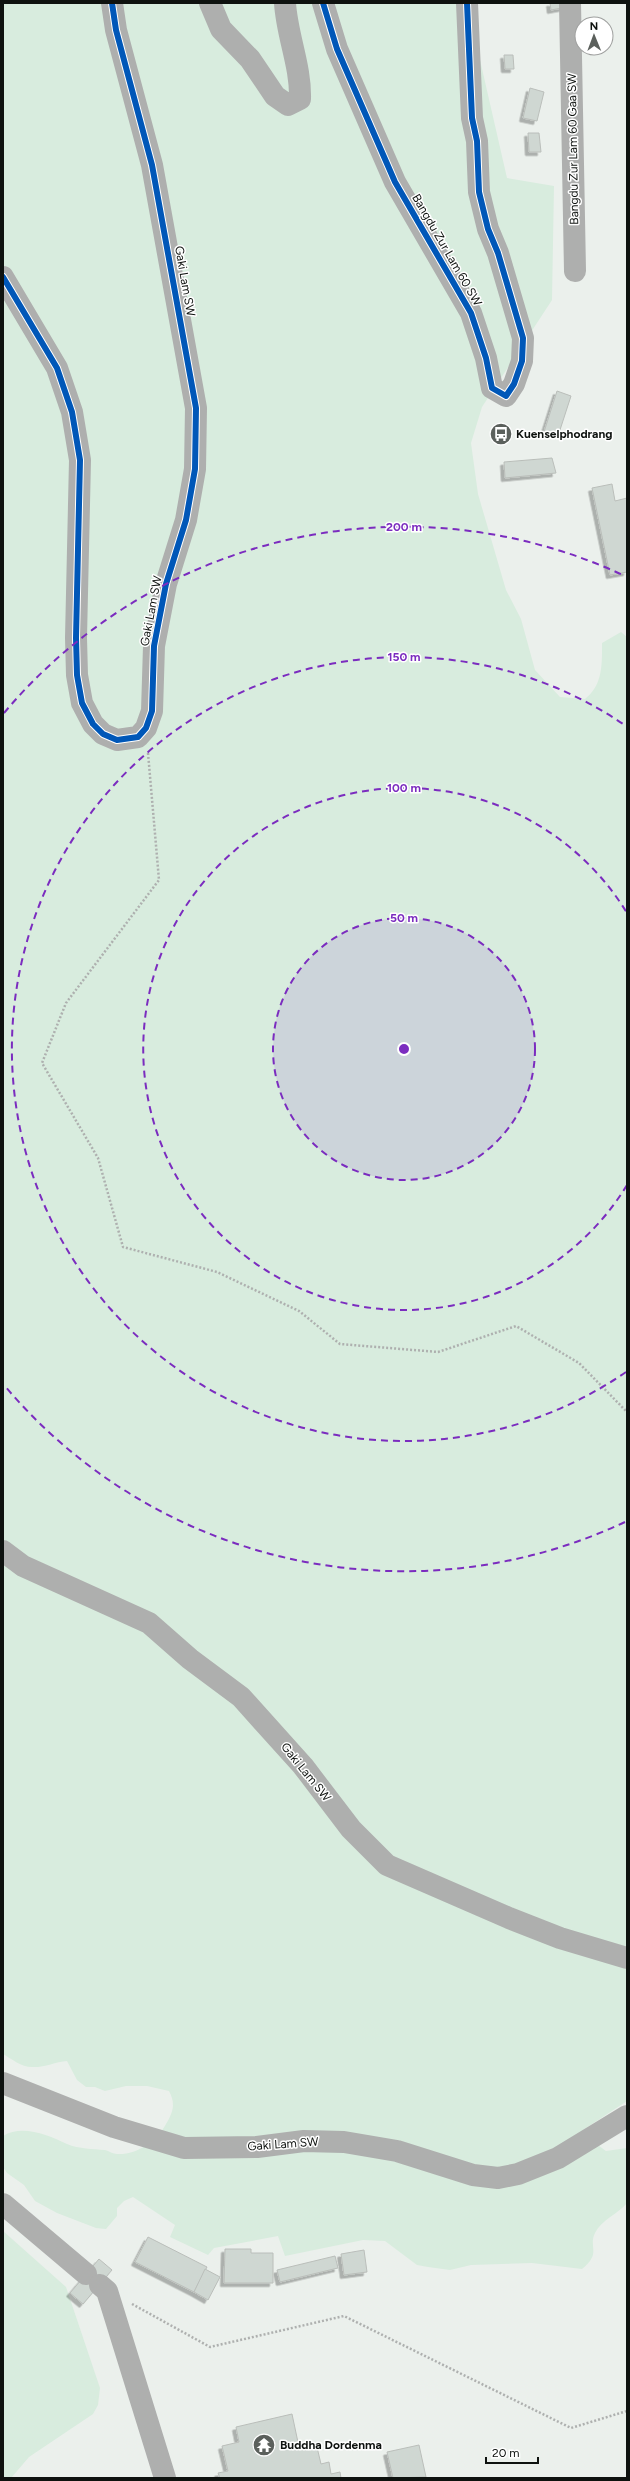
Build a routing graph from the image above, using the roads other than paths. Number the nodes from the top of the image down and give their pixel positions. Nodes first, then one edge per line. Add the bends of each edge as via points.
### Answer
1 (112, 3) edge
2 (210, 3) edge
3 (286, 3) edge
4 (323, 3) edge
5 (467, 3) edge
6 (570, 3) edge
7 (575, 271) dead end
8 (3, 277) edge
9 (3, 1551) edge
10 (627, 1958) edge
11 (3, 2083) edge
12 (627, 2116) edge
13 (3, 2204) edge
14 (165, 2478) edge

1 - 8 street, Gaki Lam SW via 116,30 152,165 196,408 195,469 186,520 166,584 154,646 152,711 146,728 138,737 117,740 103,734 93,724 82,703 77,675 76,638 80,460 72,412 57,368
2 - 3 street via 222,29 250,59 275,96 288,105 300,99 301,80 286,25
4 - 5 street, Bangdu Zur Lam 60 SW via 337,50 395,182 471,313 486,358 492,388 506,396 514,384 522,361 523,338 498,253 488,229 479,192 477,141 472,118
6 - 7 street, Bangdu Zur Lam 60 Gaa SW
9 - 10 street, Gaki Lam SW via 23,1566 149,1623 190,1659 240,1697 304,1766 351,1829 387,1865 516,1921 560,1938
11 - 12 street, Gaki Lam SW via 114,2127 184,2148 257,2147 304,2141 344,2142 397,2151 473,2175 498,2178 518,2174 558,2158
13 - 14 street via 98,2283

